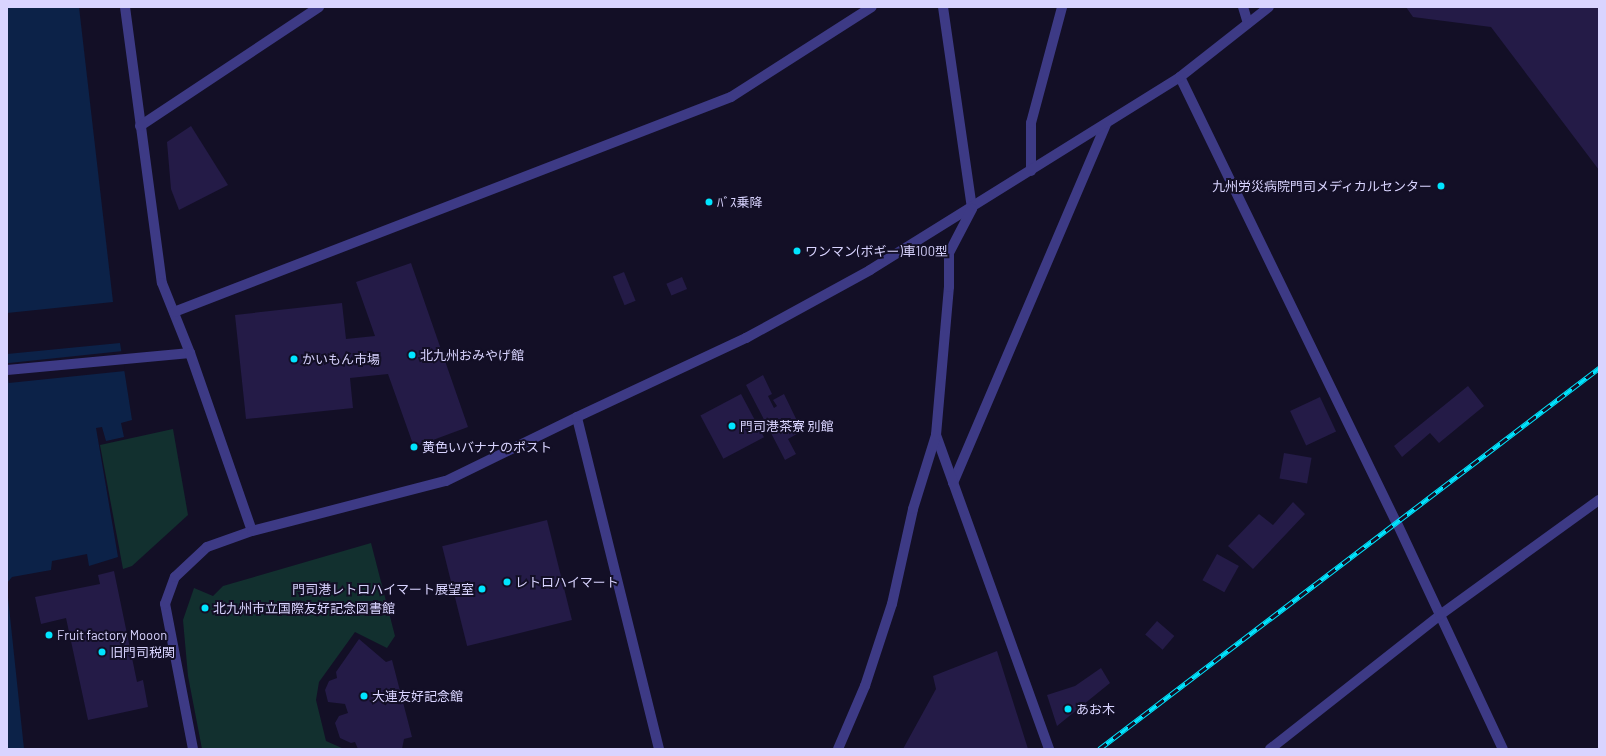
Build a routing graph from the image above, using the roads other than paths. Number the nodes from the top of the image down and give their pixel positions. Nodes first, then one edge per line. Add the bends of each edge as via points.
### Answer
1 (124, 7) edge
2 (319, 7) edge
3 (872, 7) edge
4 (943, 7) edge
5 (1062, 7) edge
6 (1243, 7) edge
7 (1268, 7) edge
8 (1248, 23) junction
9 (1180, 77) junction
10 (1106, 124) junction
11 (140, 126) junction
12 (1031, 171) junction
13 (972, 208) junction
14 (174, 312) junction
15 (190, 353) junction
16 (7, 370) edge
17 (577, 417) junction
18 (936, 435) junction
19 (953, 484) junction
20 (1599, 500) edge
21 (252, 531) junction
22 (1440, 615) junction
23 (192, 749) edge
24 (658, 749) edge
25 (838, 749) edge
26 (1048, 749) edge
27 (1270, 749) edge
28 (1503, 749) edge

1 - 11 street
2 - 11 street
3 - 14 street via 731,97
4 - 13 street
5 - 12 street via 1031,123
6 - 8 street
7 - 8 street
8 - 9 street
9 - 10 street
9 - 22 street
10 - 12 street
10 - 19 street
11 - 14 street via 162,283
12 - 13 street
13 - 17 street via 870,270 746,338
13 - 18 street via 949,253 949,287
14 - 15 street
15 - 16 street
15 - 21 street
17 - 21 street via 446,481
17 - 24 street
18 - 19 street
18 - 25 street via 913,509 892,604 865,686
19 - 26 street
20 - 22 street
21 - 23 street via 207,547 175,577 165,604
22 - 27 street
22 - 28 street

